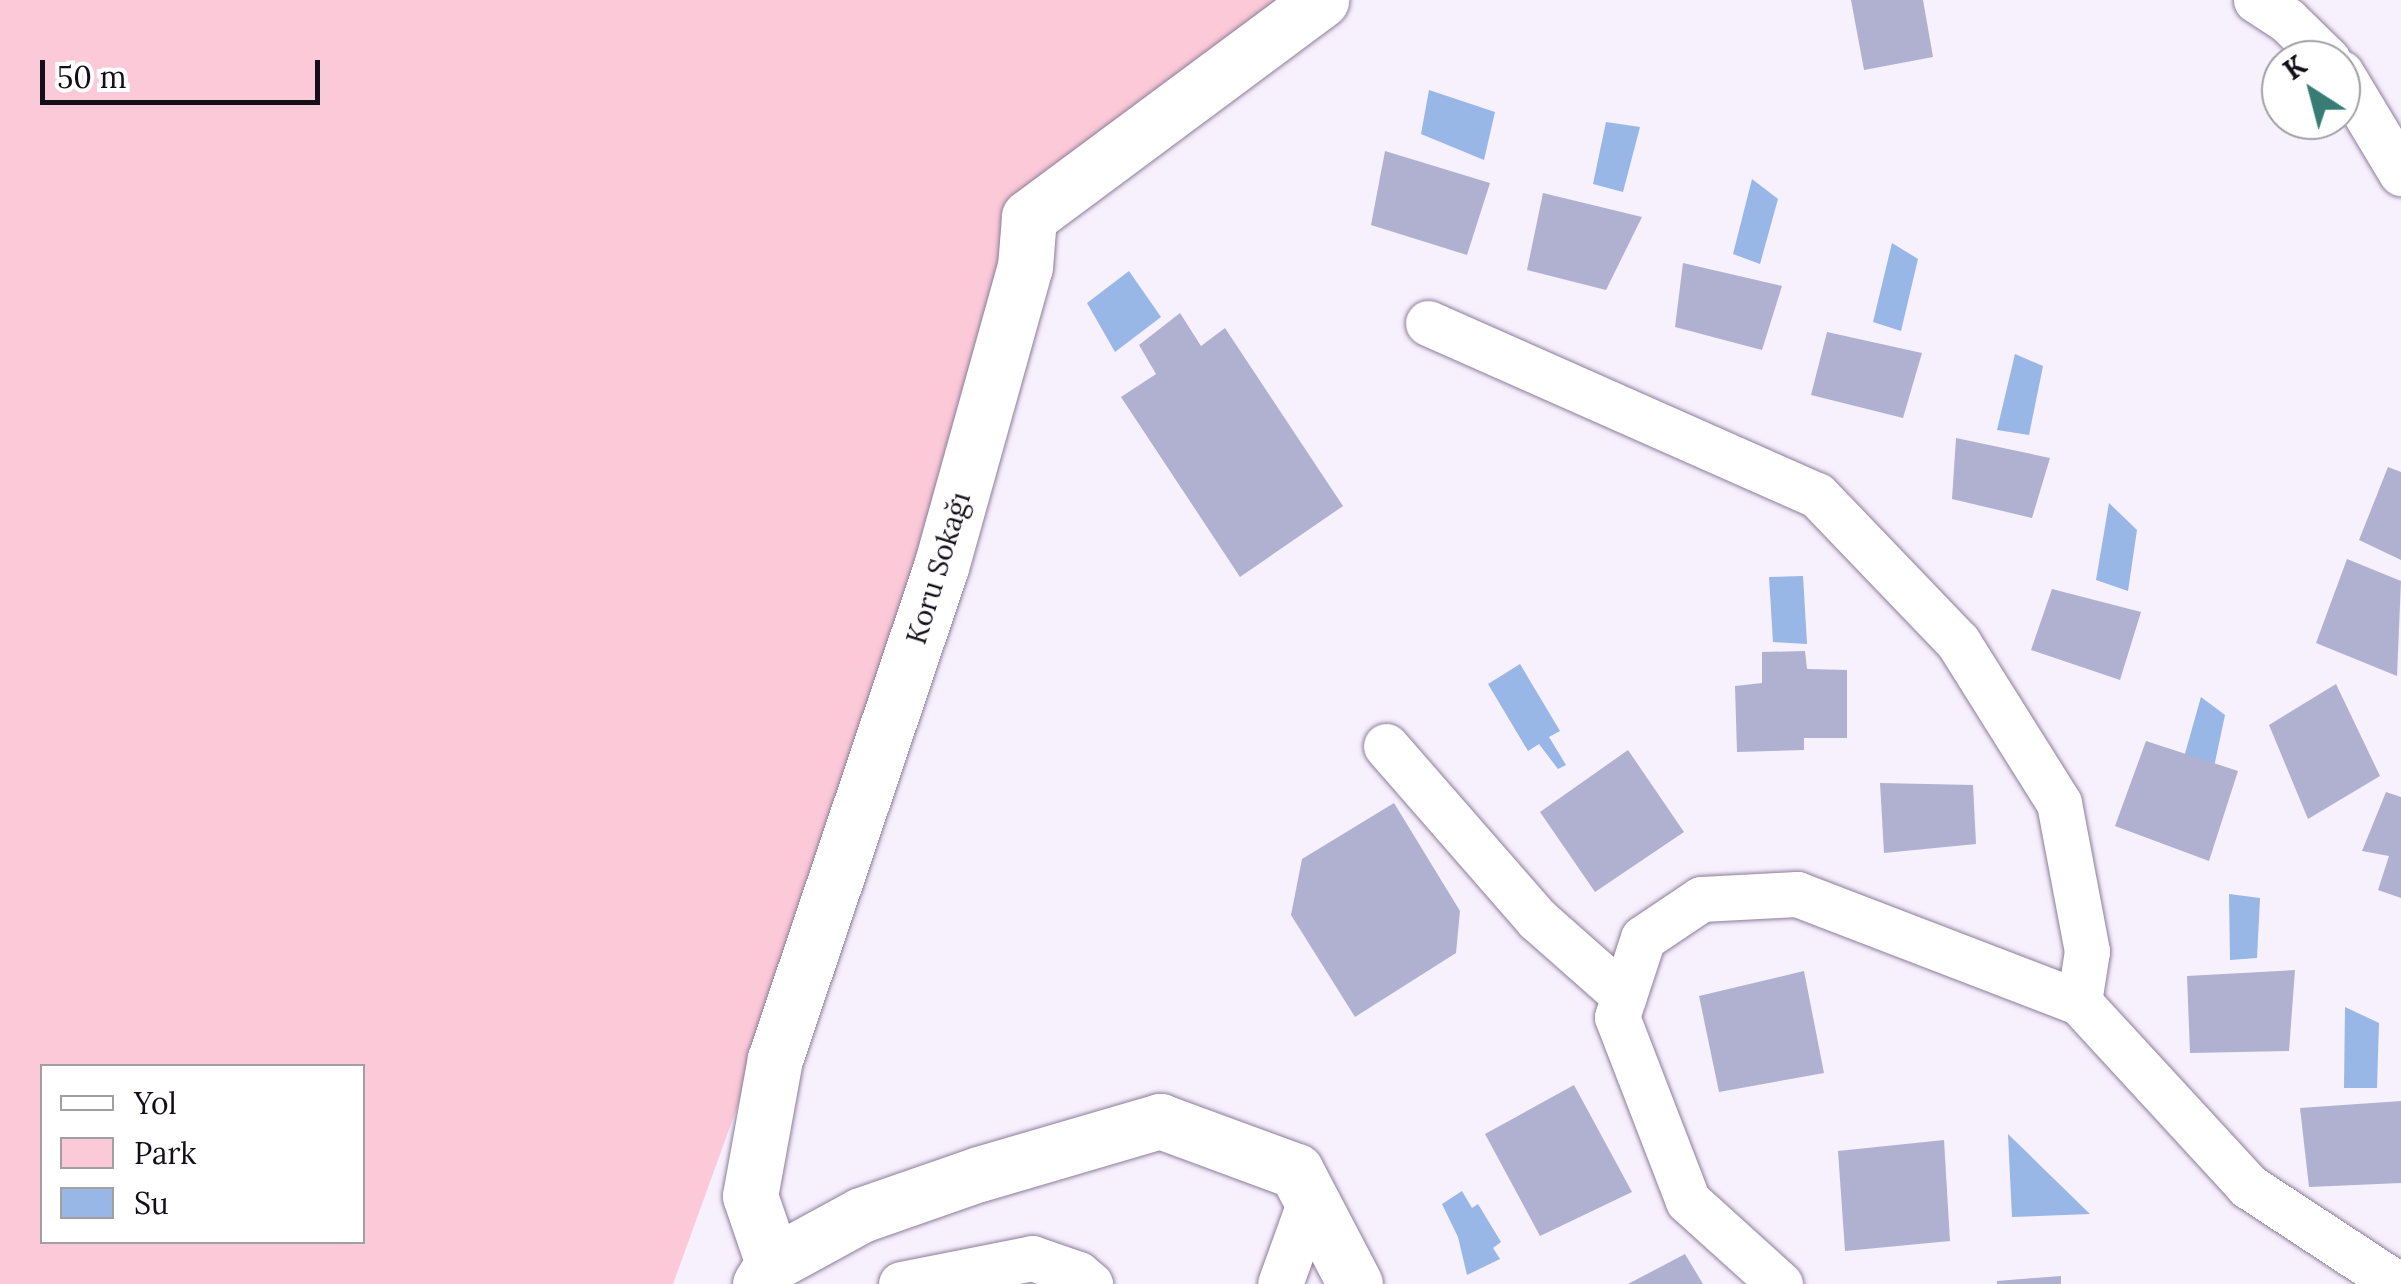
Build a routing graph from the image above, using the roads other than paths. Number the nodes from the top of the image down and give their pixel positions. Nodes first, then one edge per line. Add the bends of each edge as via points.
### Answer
1 (1321, 0) edge
2 (2256, 0) edge
3 (2308, 40) edge
4 (2361, 106) edge
5 (2401, 173) edge
6 (1428, 322) dead end
7 (1386, 746) dead end
8 (1624, 996) junction
9 (2079, 1002) junction
10 (1311, 1198) junction
11 (766, 1274) edge
12 (901, 1284) edge
13 (1090, 1284) edge
14 (1280, 1284) edge
15 (1355, 1284) edge
16 (1780, 1284) edge
17 (2397, 1284) edge

1 - 11 street, Koru Sokağı via 1029,217 1025,268 941,567 774,1058 750,1196
2 - 3 street
4 - 5 street
6 - 9 street via 1816,496 1958,642 2060,803 2086,951
7 - 8 street via 1537,919
8 - 9 street via 1643,938 1701,899 1796,894
8 - 16 street via 1617,1018 1688,1202
9 - 17 street via 2248,1186
10 - 11 street via 1296,1171 1160,1121 860,1215
10 - 14 street
10 - 15 street
12 - 13 street via 1032,1258

